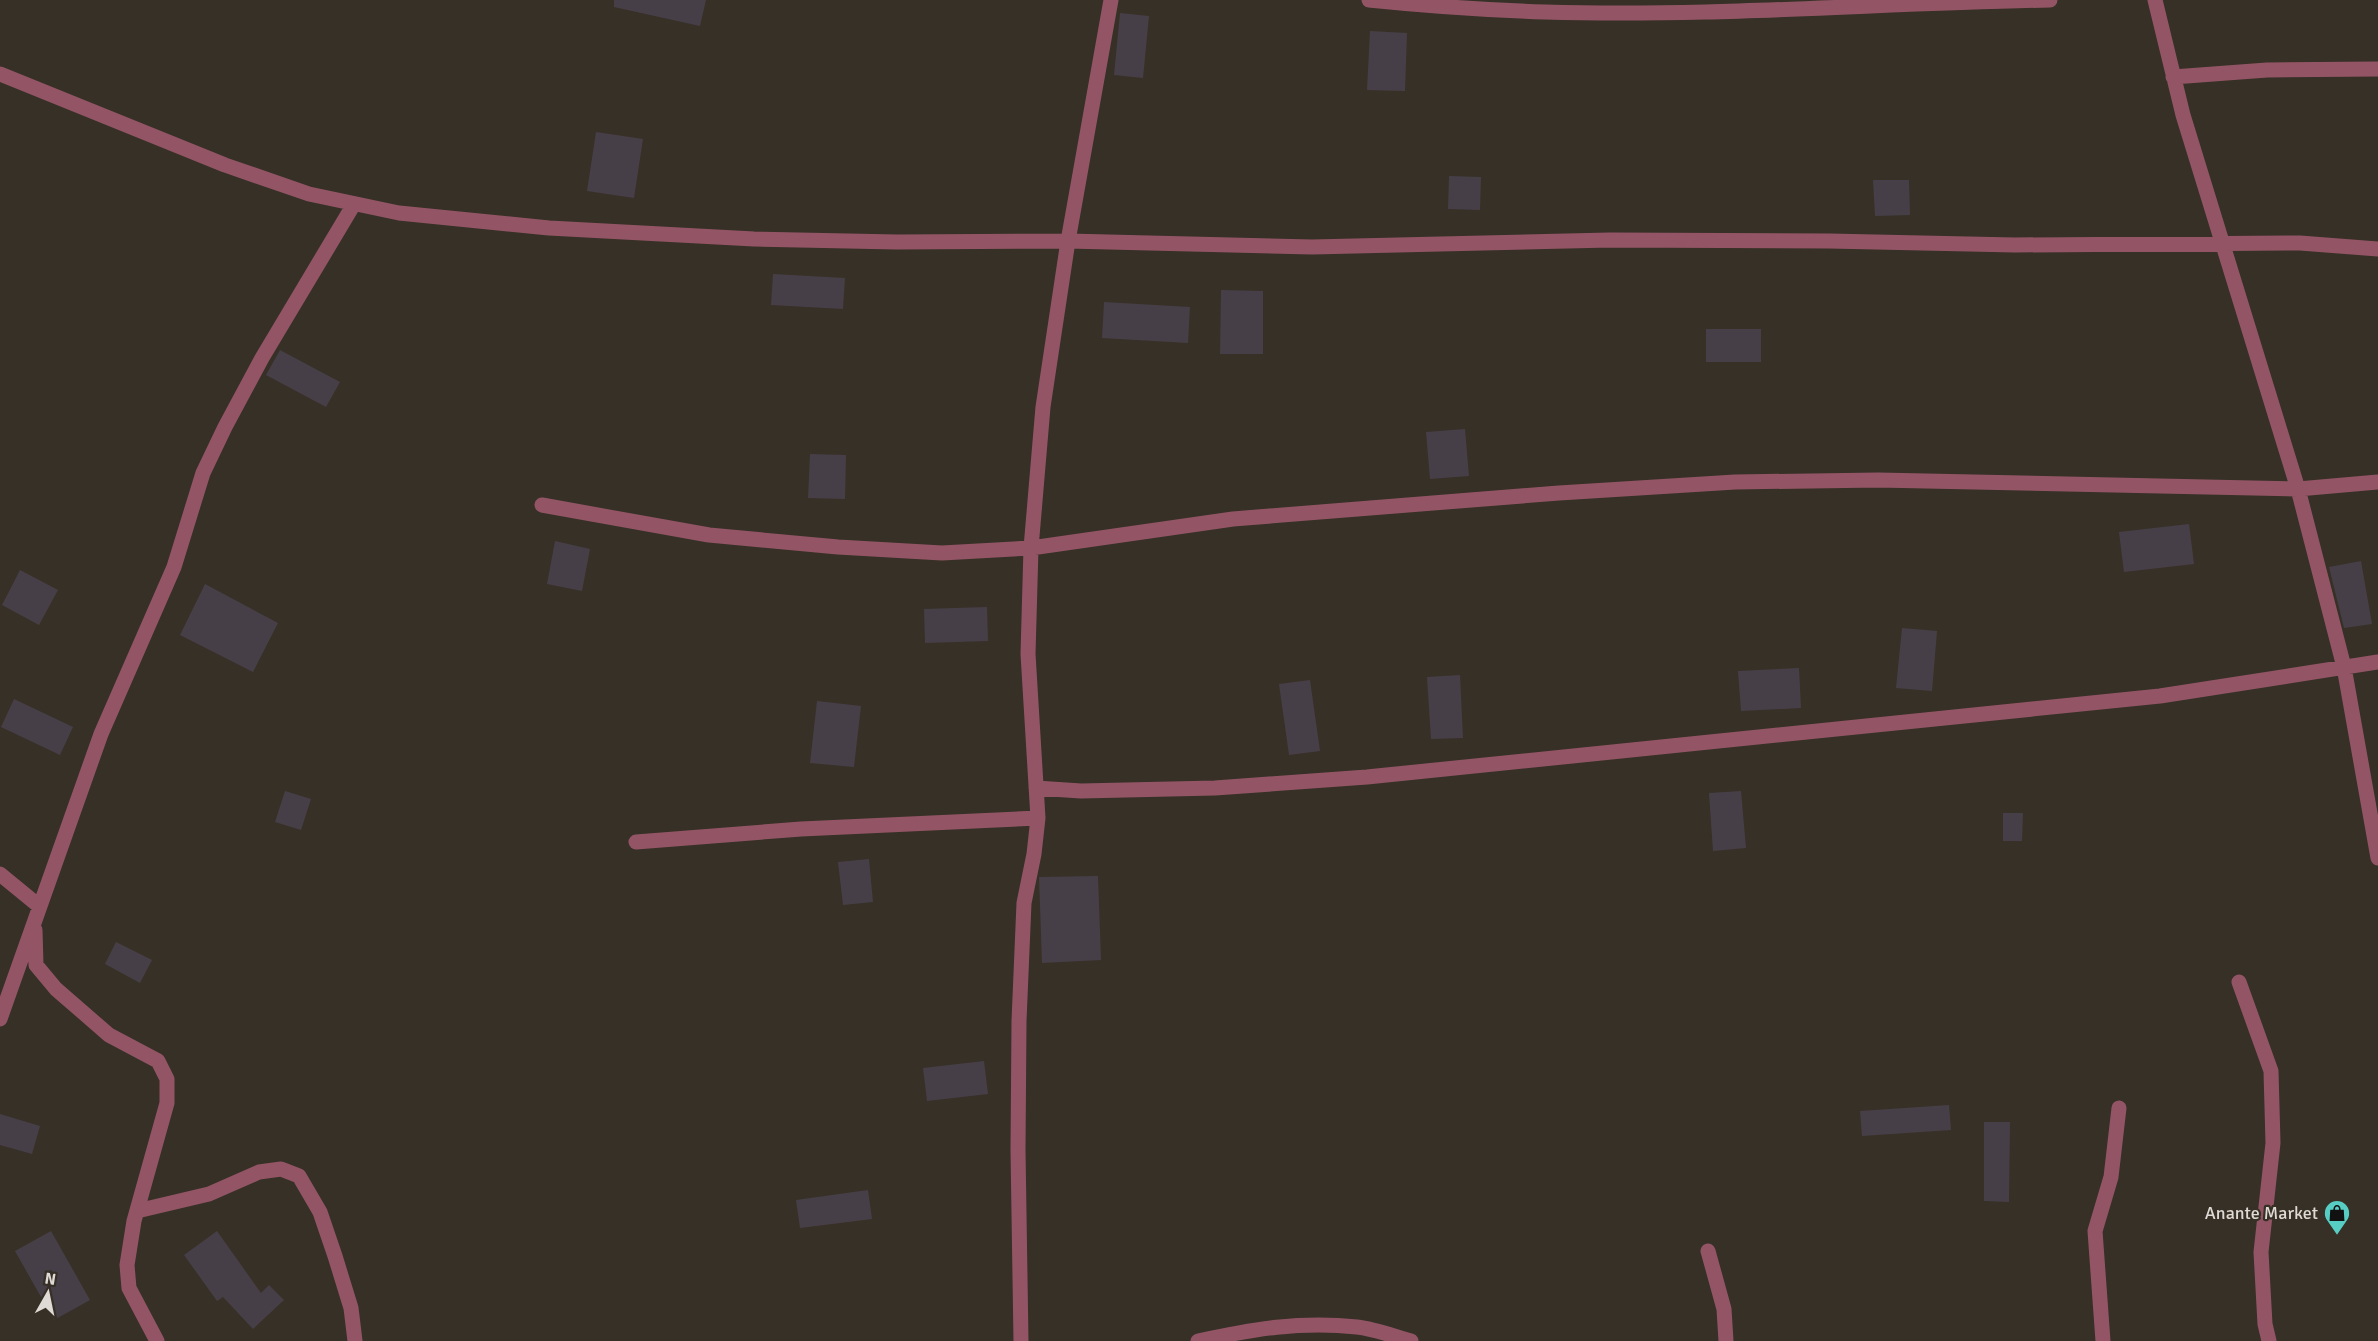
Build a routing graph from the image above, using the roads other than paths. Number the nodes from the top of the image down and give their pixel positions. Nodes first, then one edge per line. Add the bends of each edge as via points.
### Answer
1 (1111, 0) edge
2 (1368, 0) edge
3 (2050, 0) edge
4 (2155, 0) edge
5 (1835, 4) edge
6 (2378, 69) edge
7 (0, 74) edge
8 (2173, 77) junction
9 (354, 204) junction
10 (1068, 241) junction
11 (2224, 243) junction
12 (2378, 249) edge
13 (2378, 482) edge
14 (2298, 489) junction
15 (542, 505) dead end
16 (1031, 548) junction
17 (2378, 662) edge
18 (2344, 667) junction
19 (1036, 788) junction
20 (1038, 818) junction
21 (636, 842) dead end
22 (2378, 858) edge
23 (0, 874) edge
24 (39, 906) junction
25 (34, 921) junction
26 (36, 965) junction
27 (17, 970) junction
28 (2239, 982) dead end
29 (0, 1019) edge
30 (2119, 1108) dead end
31 (137, 1211) junction
32 (1708, 1251) dead end
33 (157, 1341) edge
34 (355, 1341) edge
35 (1022, 1341) edge
36 (1198, 1341) edge
37 (1411, 1341) edge
38 (1726, 1341) edge
39 (2103, 1341) edge
40 (2269, 1341) edge

1 - 10 street
2 - 5 street via 1546,12 1658,12
3 - 5 street
4 - 8 street
6 - 8 street via 2267,70
7 - 9 street via 225,165 309,194
8 - 11 street
9 - 10 street via 399,213 549,228 754,239
9 - 24 street via 262,358 203,473 174,567 100,734
10 - 11 street via 1312,247 1610,240 2015,245
10 - 16 street via 1043,407
11 - 12 street
11 - 14 street
13 - 14 street
14 - 16 street via 1890,480 1735,482 1233,519
14 - 18 street
15 - 16 street via 710,535 838,547 942,553
16 - 19 street via 1028,654
17 - 18 street
18 - 19 street via 2148,698 1367,777 1215,788
18 - 22 street
19 - 20 street
20 - 21 street via 812,828
20 - 35 street via 1024,903 1019,1022
23 - 24 street
24 - 25 street
25 - 26 street
25 - 27 street
26 - 27 street
26 - 31 street via 56,989 109,1035 158,1062 167,1079 167,1103
27 - 29 street
28 - 40 street via 2271,1071 2273,1143 2261,1252
30 - 39 street via 2111,1177 2096,1231
31 - 33 street via 127,1265 129,1288
31 - 34 street via 209,1194 259,1172 281,1169 299,1176 320,1212 335,1256 351,1308
32 - 38 street via 1724,1309
36 - 37 street via 1256,1328 1308,1324 1360,1327

